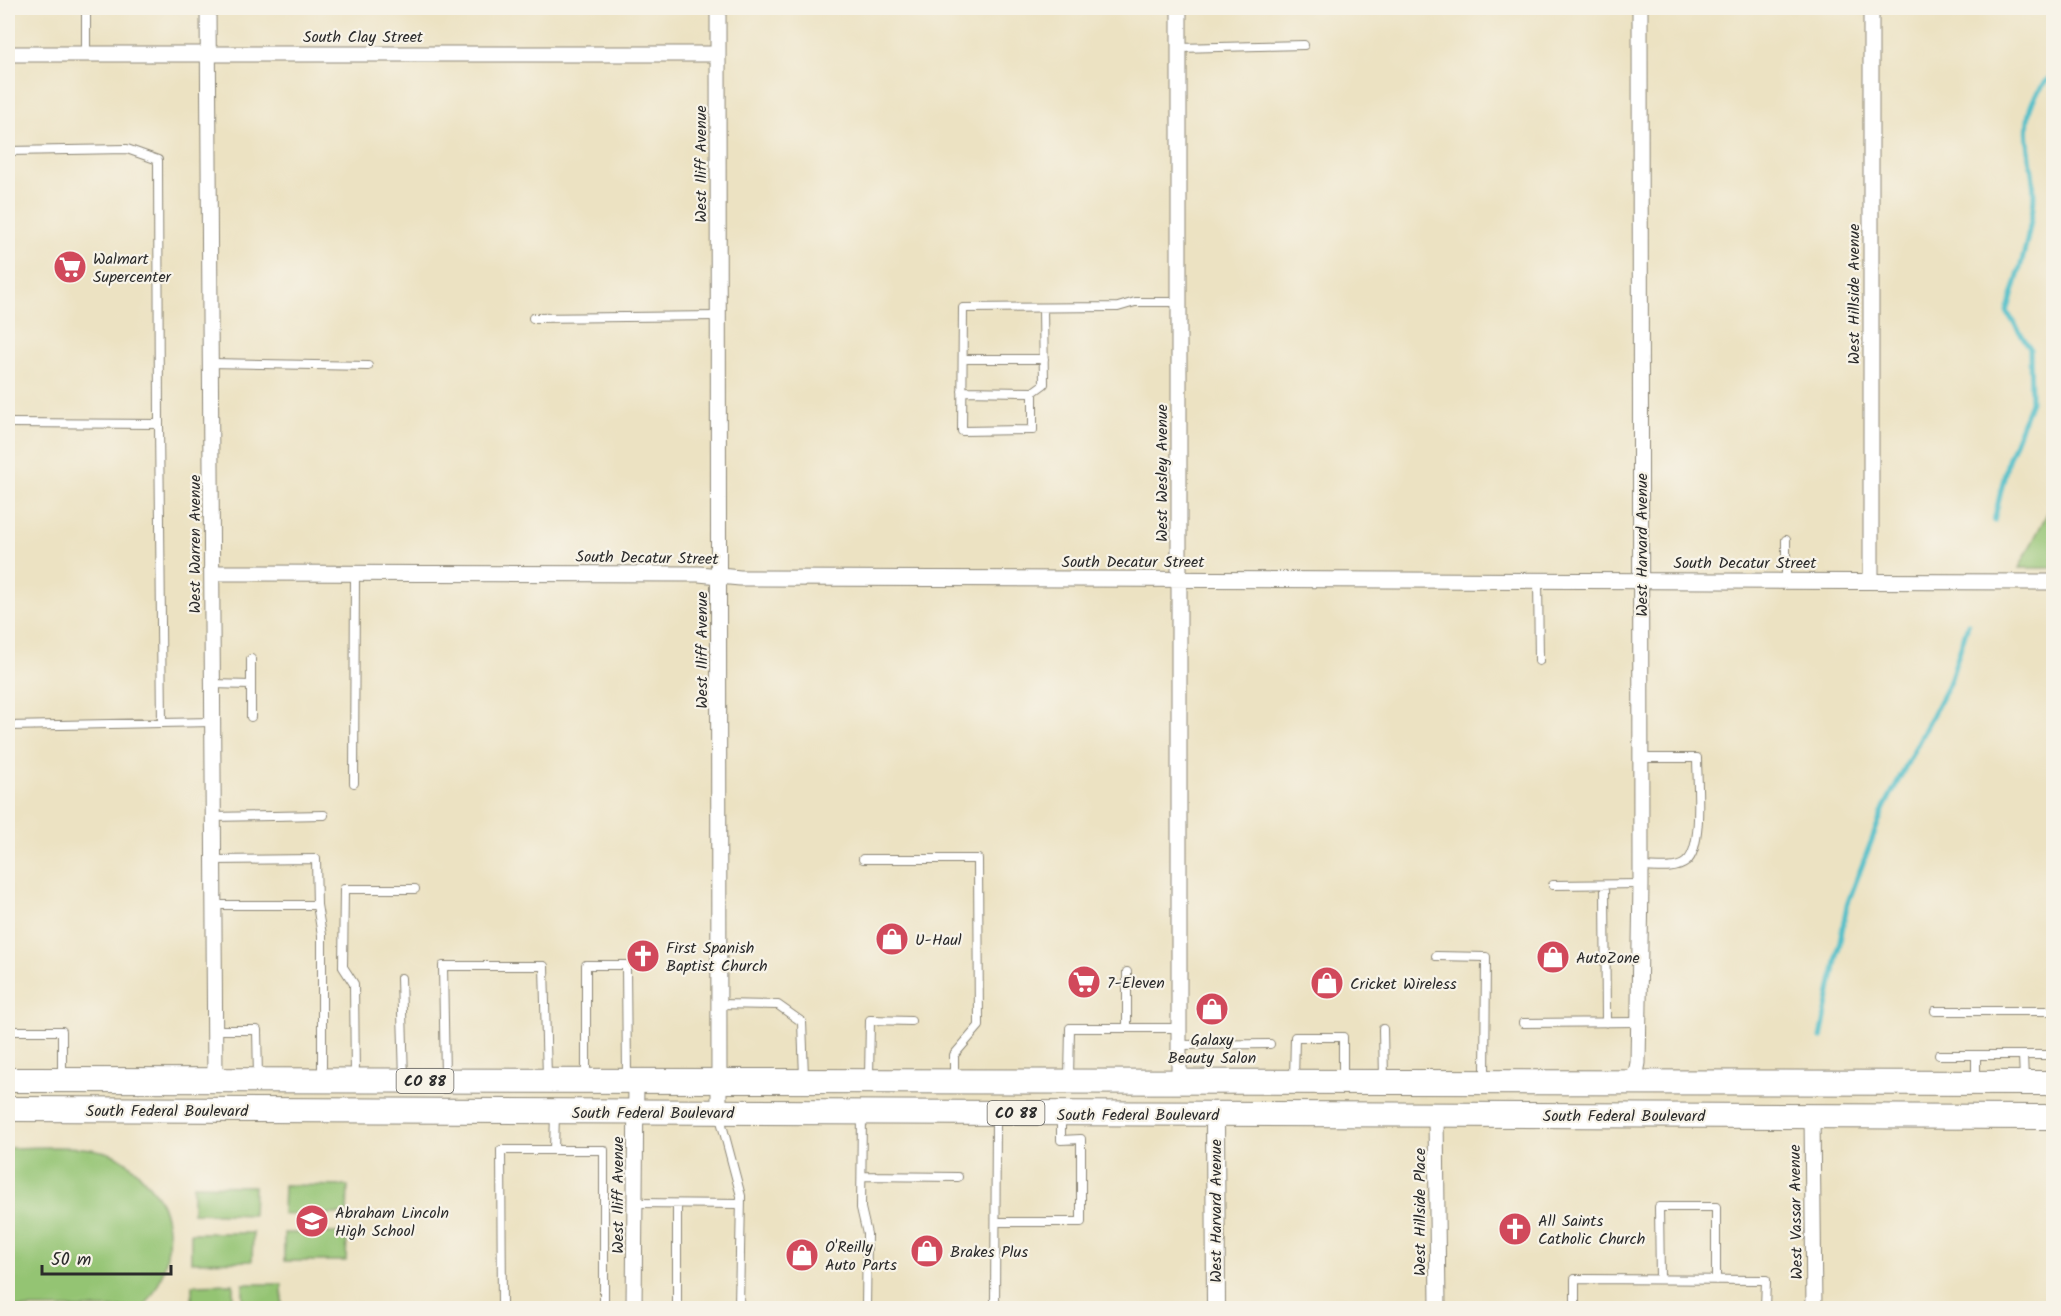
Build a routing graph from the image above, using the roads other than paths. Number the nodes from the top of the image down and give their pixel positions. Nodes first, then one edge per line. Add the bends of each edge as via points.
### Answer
1 (86, 8) edge
2 (208, 8) edge
3 (718, 8) edge
4 (1179, 8) edge
5 (1640, 8) edge
6 (1870, 8) edge
7 (1304, 45) dead end
8 (1179, 48) junction
9 (8, 54) edge
10 (86, 54) junction
11 (208, 54) junction
12 (718, 54) junction
13 (8, 151) edge
14 (1179, 302) junction
15 (1043, 308) junction
16 (718, 316) junction
17 (533, 318) dead end
18 (963, 359) junction
19 (1044, 359) junction
20 (210, 363) junction
21 (368, 366) dead end
22 (962, 391) junction
23 (1033, 392) junction
24 (8, 423) edge
25 (159, 424) junction
26 (1786, 540) dead end
27 (212, 573) junction
28 (355, 573) junction
29 (718, 576) junction
30 (1179, 579) junction
31 (1538, 580) junction
32 (1641, 580) junction
33 (1786, 580) junction
34 (1871, 580) junction
35 (2054, 582) edge
36 (251, 659) dead end
37 (1539, 661) dead end
38 (212, 684) junction
39 (251, 685) junction
40 (251, 717) dead end
41 (213, 722) junction
42 (162, 723) junction
43 (8, 726) edge
44 (1641, 758) junction
45 (354, 783) dead end
46 (324, 815) dead end
47 (213, 817) junction
48 (214, 860) junction
49 (863, 860) dead end
50 (1641, 867) junction
51 (1641, 884) junction
52 (1553, 885) dead end
53 (1605, 885) junction
54 (415, 889) dead end
55 (214, 905) junction
56 (316, 905) junction
57 (1436, 956) dead end
58 (1127, 972) dead end
59 (401, 978) dead end
60 (719, 1004) junction
61 (1935, 1011) dead end
62 (2054, 1011) edge
63 (911, 1021) dead end
64 (1638, 1022) junction
65 (1523, 1023) dead end
66 (1606, 1023) junction
67 (1127, 1028) junction
68 (1179, 1028) junction
69 (1383, 1029) dead end
70 (215, 1030) junction
71 (8, 1031) edge
72 (1270, 1044) dead end
73 (1179, 1045) junction
74 (1939, 1055) dead end
75 (1976, 1055) junction
76 (2023, 1055) junction
77 (2054, 1055) edge
78 (8, 1080) edge
79 (62, 1081) junction
80 (215, 1081) junction
81 (258, 1081) junction
82 (322, 1081) junction
83 (355, 1081) junction
84 (404, 1081) junction
85 (445, 1081) junction
86 (547, 1082) junction
87 (586, 1082) junction
88 (631, 1082) junction
89 (719, 1082) junction
90 (804, 1082) junction
91 (869, 1082) junction
92 (954, 1082) junction
93 (1069, 1082) junction
94 (1179, 1082) junction
95 (1294, 1082) junction
96 (1342, 1082) junction
97 (1378, 1082) junction
98 (1485, 1082) junction
99 (1634, 1083) junction
100 (1973, 1083) junction
101 (2024, 1083) junction
102 (2054, 1083) edge
103 (8, 1109) edge
104 (555, 1112) junction
105 (636, 1112) junction
106 (719, 1112) junction
107 (862, 1113) junction
108 (996, 1113) junction
109 (1061, 1113) junction
110 (1215, 1114) junction
111 (1436, 1115) junction
112 (1518, 1115) junction
113 (1812, 1116) junction
114 (2054, 1117) edge
115 (554, 1150) junction
116 (862, 1176) junction
117 (958, 1177) dead end
118 (635, 1203) junction
119 (677, 1204) junction
120 (741, 1204) junction
121 (996, 1222) junction
122 (1660, 1279) junction
123 (1716, 1280) junction
124 (502, 1308) edge
125 (604, 1308) edge
126 (634, 1308) edge
127 (677, 1308) edge
128 (739, 1308) edge
129 (866, 1308) edge
130 (995, 1308) edge
131 (1216, 1308) edge
132 (1438, 1308) edge
133 (1575, 1308) edge
134 (1766, 1308) edge
135 (1814, 1308) edge

1 - 10 lane
2 - 11 street, West Warren Avenue
3 - 12 street, West Iliff Avenue
4 - 8 street, West Wesley Avenue
5 - 32 street, West Harvard Avenue
6 - 34 street, West Hillside Avenue
7 - 8 lane
8 - 14 street, West Wesley Avenue
9 - 10 street, South Clay Street
10 - 11 street, South Clay Street
11 - 12 street, South Clay Street
11 - 20 street, West Warren Avenue
12 - 16 street, West Iliff Avenue
13 - 25 lane via 127,149 158,160
14 - 15 lane
14 - 30 street, West Wesley Avenue
15 - 18 lane via 963,308
15 - 19 lane
16 - 17 lane
16 - 29 street, West Iliff Avenue
18 - 19 lane
18 - 22 lane
19 - 23 lane via 1044,384
20 - 21 lane
20 - 27 street, West Warren Avenue
22 - 23 lane
22 - 23 lane via 962,431 1033,430
24 - 25 lane
25 - 42 lane
26 - 33 lane
27 - 28 street, South Decatur Street
27 - 38 street, West Warren Avenue
28 - 29 street, South Decatur Street
28 - 45 lane
29 - 30 street, South Decatur Street
29 - 60 street, West Iliff Avenue
30 - 31 street, South Decatur Street
30 - 68 street, West Wesley Avenue
31 - 32 street, South Decatur Street
31 - 37 lane
32 - 33 street, South Decatur Street
32 - 44 street, West Harvard Avenue
33 - 34 street, South Decatur Street
34 - 35 street, South Decatur Street
36 - 39 lane
38 - 39 lane
38 - 41 street, West Warren Avenue
39 - 40 lane
41 - 42 lane
41 - 47 street, West Warren Avenue
42 - 43 lane
44 - 50 street, West Harvard Avenue
44 - 50 lane via 1697,758 1697,837 1693,855 1686,863
46 - 47 lane
47 - 48 street, West Warren Avenue
48 - 55 street, West Warren Avenue
48 - 56 lane via 316,860
49 - 92 lane via 978,859 979,1026 954,1054
50 - 51 street, West Harvard Avenue
51 - 53 lane
51 - 64 street, West Harvard Avenue
52 - 53 lane
53 - 66 lane
54 - 83 lane via 344,889 343,967 354,984
55 - 56 lane
55 - 70 street, West Warren Avenue
56 - 82 lane via 322,935
57 - 98 lane via 1486,957
58 - 67 lane
59 - 84 lane
60 - 89 street, West Iliff Avenue
60 - 90 lane via 778,1005 802,1022
61 - 62 lane
63 - 91 lane via 870,1020
64 - 66 lane
64 - 99 street, West Harvard Avenue
65 - 66 lane
67 - 68 lane
67 - 93 lane via 1070,1028
68 - 73 street, West Wesley Avenue
69 - 97 lane
70 - 80 street, West Warren Avenue
70 - 81 lane via 257,1030
71 - 79 lane via 62,1031
72 - 73 lane
73 - 94 street, West Wesley Avenue
74 - 75 lane
75 - 76 lane
75 - 100 lane
76 - 77 lane
76 - 101 lane
78 - 79 main road, South Federal Boulevard / CO 88
79 - 80 main road, South Federal Boulevard / CO 88
80 - 81 main road, South Federal Boulevard / CO 88
81 - 82 main road, South Federal Boulevard / CO 88
82 - 83 main road, South Federal Boulevard / CO 88
83 - 84 main road, South Federal Boulevard / CO 88
84 - 85 main road, South Federal Boulevard / CO 88
85 - 86 main road, South Federal Boulevard / CO 88
85 - 86 lane via 443,966 544,966
86 - 87 main road, South Federal Boulevard / CO 88
87 - 88 main road, South Federal Boulevard / CO 88
87 - 88 lane via 586,965 626,964
88 - 89 main road, South Federal Boulevard / CO 88
88 - 105 street, West Iliff Avenue
89 - 90 main road, South Federal Boulevard / CO 88
89 - 106 street, West Iliff Avenue
90 - 91 main road, South Federal Boulevard / CO 88
91 - 92 main road, South Federal Boulevard / CO 88
92 - 93 main road, South Federal Boulevard / CO 88
93 - 94 main road, South Federal Boulevard / CO 88
94 - 95 main road, South Federal Boulevard / CO 88
94 - 108 main road via 1166,1098 1032,1101
95 - 96 main road, South Federal Boulevard / CO 88
95 - 96 lane via 1295,1037 1343,1037
96 - 97 main road, South Federal Boulevard / CO 88
97 - 98 main road, South Federal Boulevard / CO 88
97 - 110 main road via 1329,1092 1233,1095 1222,1099
98 - 99 main road, South Federal Boulevard / CO 88
99 - 100 main road, South Federal Boulevard / CO 88
99 - 112 main road via 1621,1098 1608,1103
100 - 101 main road, South Federal Boulevard / CO 88
100 - 113 main road via 1926,1091 1821,1096 1815,1101
101 - 102 main road, South Federal Boulevard / CO 88
103 - 104 main road, South Federal Boulevard / CO 88
104 - 105 main road, South Federal Boulevard / CO 88
104 - 115 lane
105 - 106 main road, South Federal Boulevard / CO 88
105 - 118 street, West Iliff Avenue
106 - 107 main road, South Federal Boulevard / CO 88
106 - 120 lane
107 - 108 main road, South Federal Boulevard / CO 88
107 - 116 lane
108 - 109 main road, South Federal Boulevard / CO 88
108 - 121 lane
109 - 110 main road, South Federal Boulevard / CO 88
109 - 121 lane via 1061,1140 1081,1139 1081,1222
110 - 111 main road, South Federal Boulevard / CO 88
110 - 131 street, West Harvard Avenue
111 - 112 main road, South Federal Boulevard / CO 88
111 - 132 street, West Hillside Place
112 - 113 main road, South Federal Boulevard / CO 88
113 - 114 main road, South Federal Boulevard / CO 88
113 - 135 street, West Vassar Avenue
115 - 124 lane via 501,1150
115 - 125 lane via 604,1150
116 - 117 lane
116 - 129 lane via 861,1208 867,1234
118 - 119 lane
118 - 126 street, West Iliff Avenue
119 - 120 lane
119 - 127 lane
120 - 128 lane
121 - 130 lane
122 - 123 lane
122 - 123 lane via 1659,1208 1716,1207
122 - 133 lane via 1575,1279
123 - 134 lane via 1766,1280

